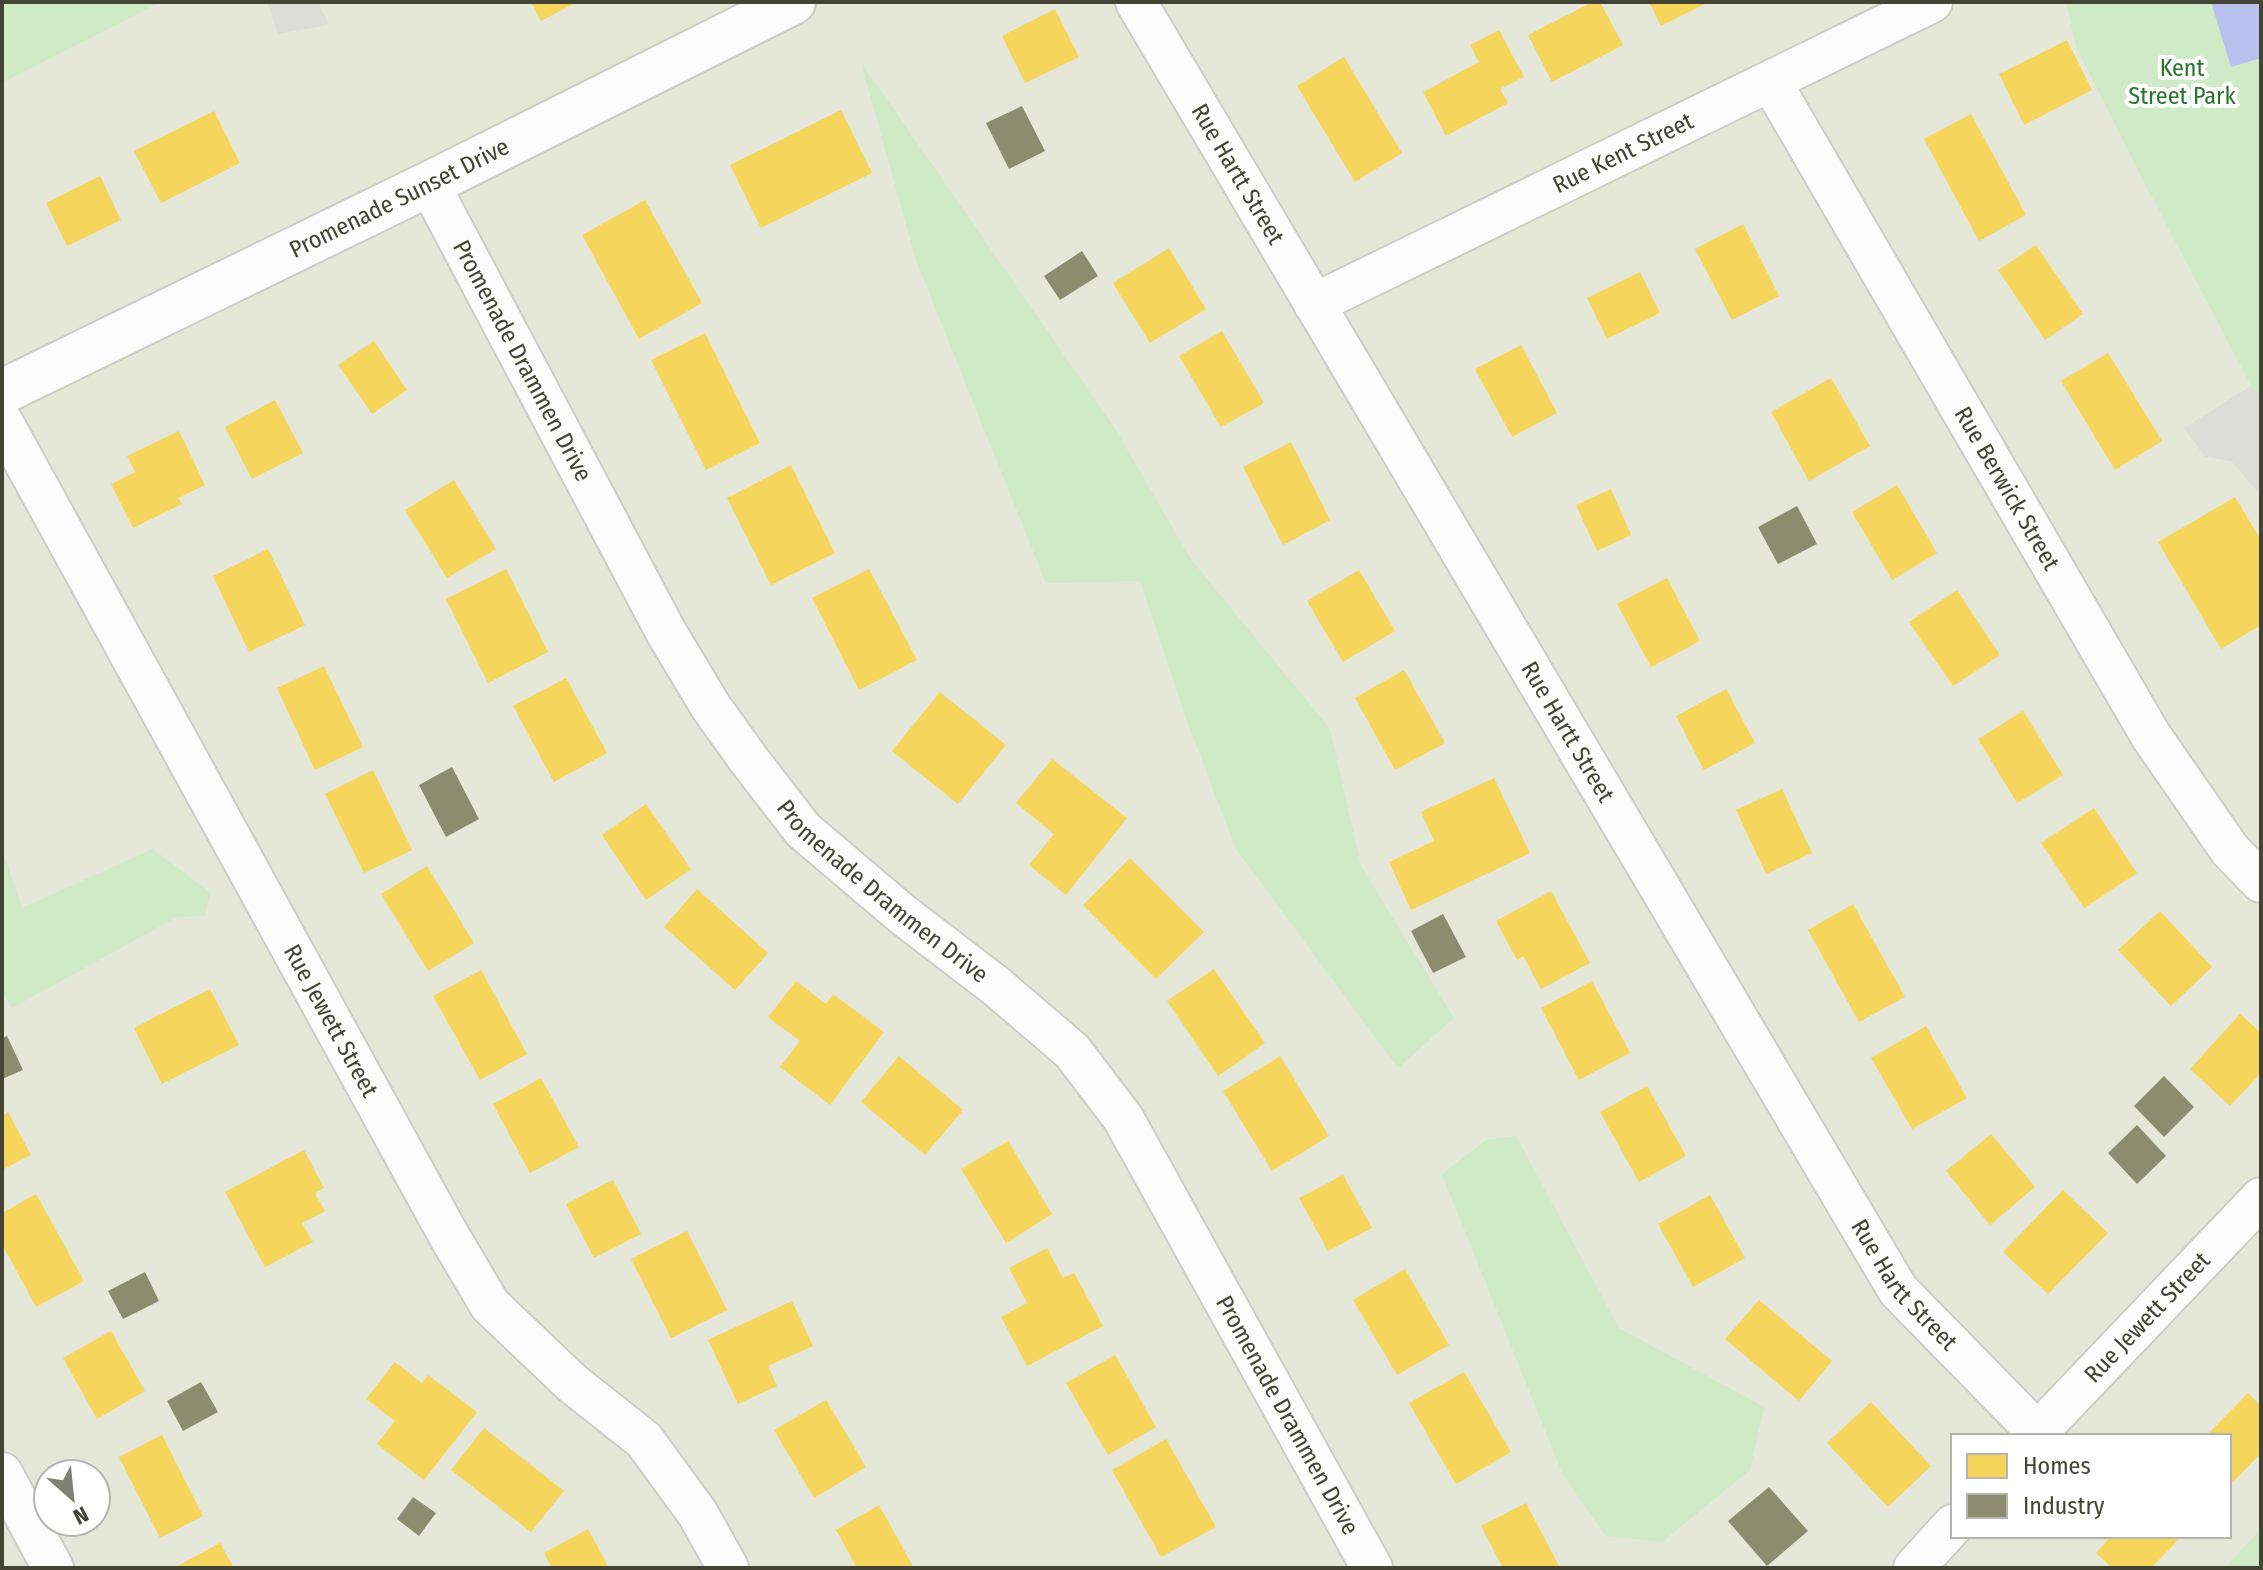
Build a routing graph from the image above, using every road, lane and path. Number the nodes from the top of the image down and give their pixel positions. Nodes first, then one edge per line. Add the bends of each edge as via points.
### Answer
1 (793, 2) edge
2 (1136, 2) edge
3 (1932, 2) edge
4 (1771, 82) junction
5 (429, 184) junction
6 (1314, 304) junction
7 (2, 392) edge
8 (2, 421) edge
9 (2261, 882) edge
10 (2261, 1198) edge
11 (2036, 1434) edge
12 (2, 1473) edge
13 (1951, 1527) edge
14 (53, 1568) edge
15 (728, 1568) edge
16 (1372, 1568) edge
17 (1914, 1568) edge

1 - 5 street, Promenade Sunset Drive
2 - 6 street, Rue Hartt Street
3 - 4 street, Rue Kent Street
4 - 6 street, Rue Kent Street
4 - 9 street, Rue Berwick Street via 2151,736 2230,850
5 - 7 street, Promenade Sunset Drive
5 - 16 street, Promenade Drammen Drive via 666,632 711,707 803,830 1072,1051 1123,1118
6 - 11 street, Rue Hartt Street via 1898,1290
8 - 15 street, Rue Jewett Street via 490,1305 572,1383 644,1440 698,1514
10 - 11 street, Rue Jewett Street
12 - 14 street
13 - 17 street

